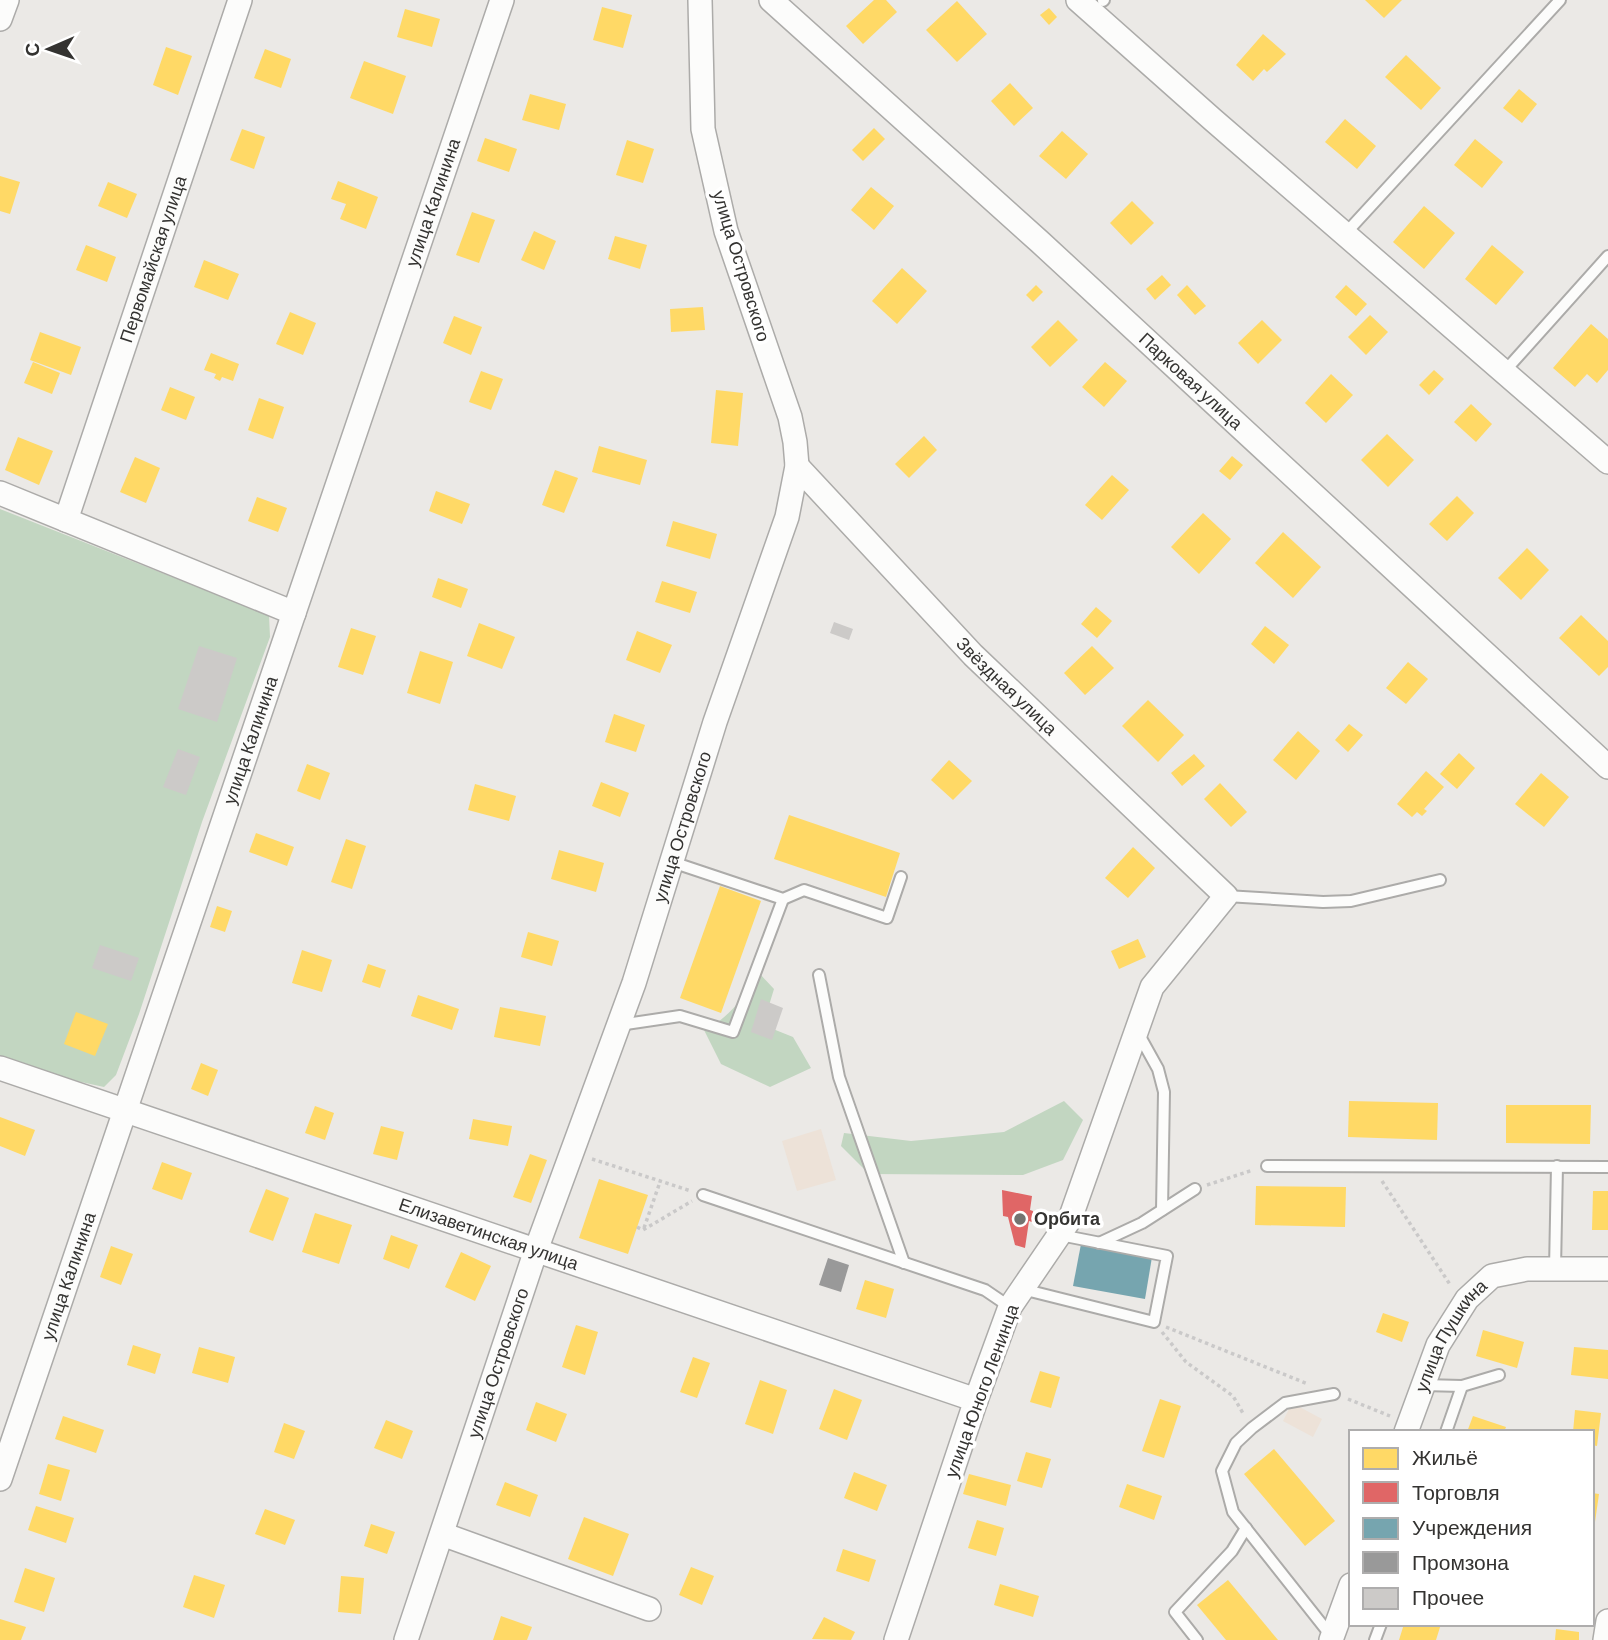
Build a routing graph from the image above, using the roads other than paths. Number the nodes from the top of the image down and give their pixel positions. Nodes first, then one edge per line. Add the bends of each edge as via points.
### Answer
1 (7, 0) edge
2 (240, 0) edge
3 (502, 0) edge
4 (700, 0) edge
5 (771, 0) edge
6 (1078, 0) edge
7 (1560, 0) edge
8 (0, 19) edge
9 (1345, 234) junction
10 (1608, 256) edge
11 (1504, 372) junction
12 (1608, 462) edge
13 (797, 466) junction
14 (0, 493) edge
15 (66, 520) junction
16 (294, 613) junction
17 (1608, 767) edge
18 (672, 862) junction
19 (901, 877) dead end
20 (1440, 880) dead end
21 (1226, 896) junction
22 (783, 899) junction
23 (819, 975) dead end
24 (619, 1025) junction
25 (1137, 1030) junction
26 (0, 1068) edge
27 (125, 1111) junction
28 (1267, 1166) road end
29 (1557, 1166) junction
30 (1608, 1167) edge
31 (1195, 1189) road end
32 (703, 1195) road end
33 (1162, 1210) junction
34 (1059, 1235) junction
35 (1099, 1243) junction
36 (536, 1250) junction
37 (904, 1263) junction
38 (1555, 1269) junction
39 (1608, 1269) edge
40 (1016, 1298) junction
41 (1499, 1375) dead end
42 (1423, 1385) junction
43 (1462, 1385) junction
44 (1334, 1394) road end
45 (976, 1399) junction
46 (1408, 1428) edge
47 (1447, 1430) edge
48 (0, 1479) edge
49 (1246, 1528) junction
50 (442, 1534) junction
51 (1349, 1590) edge
52 (649, 1609) dead end
53 (1608, 1621) edge
54 (1331, 1638) edge
55 (406, 1640) edge
56 (896, 1640) edge
57 (1197, 1640) edge
58 (1605, 1640) edge

1 - 8 street
2 - 15 street, Первомайская улица
3 - 16 street, улица Калинина
4 - 13 street, улица Островского via 703,129 726,231 790,417
5 - 17 street, Парковая улица
6 - 9 street
7 - 9 lane
9 - 11 street
10 - 11 lane
11 - 12 street
13 - 18 street, улица Островского via 788,517 715,722
13 - 21 street, Звёздная улица via 972,655
14 - 15 street
15 - 16 street
16 - 27 street, улица Калинина
18 - 22 lane
18 - 24 street, улица Островского
19 - 22 lane via 887,918 804,890
20 - 21 lane via 1351,901
21 - 25 street, улица Юного Ленинца via 1152,987
22 - 24 lane via 733,1032 680,1016
23 - 37 lane via 839,1077
24 - 36 street, улица Островского
25 - 33 lane via 1158,1069 1164,1092
25 - 34 street, улица Юного Ленинца via 1070,1219
26 - 27 street, Елизаветинская улица
27 - 36 street, Елизаветинская улица
27 - 48 street, улица Калинина
28 - 29 lane
29 - 30 lane
29 - 38 lane
31 - 33 lane
32 - 37 lane
33 - 35 lane
34 - 35 lane
34 - 40 street, улица Юного Ленинца
35 - 40 lane via 1167,1256 1154,1322
36 - 45 street, Елизаветинская улица
36 - 50 street, улица Островского
37 - 40 lane
38 - 39 street, улица Пушкина
38 - 42 street, улица Пушкина via 1492,1276 1463,1305 1438,1345
40 - 45 street, улица Юного Ленинца
41 - 43 lane
42 - 43 lane
42 - 46 street, улица Пушкина
43 - 47 lane
44 - 49 lane via 1284,1403 1236,1443 1222,1471 1233,1512
45 - 56 street, улица Юного Ленинца
49 - 54 lane
49 - 57 lane via 1232,1550 1175,1612
50 - 52 street
50 - 55 street, улица Островского
51 - 54 street
53 - 58 street

